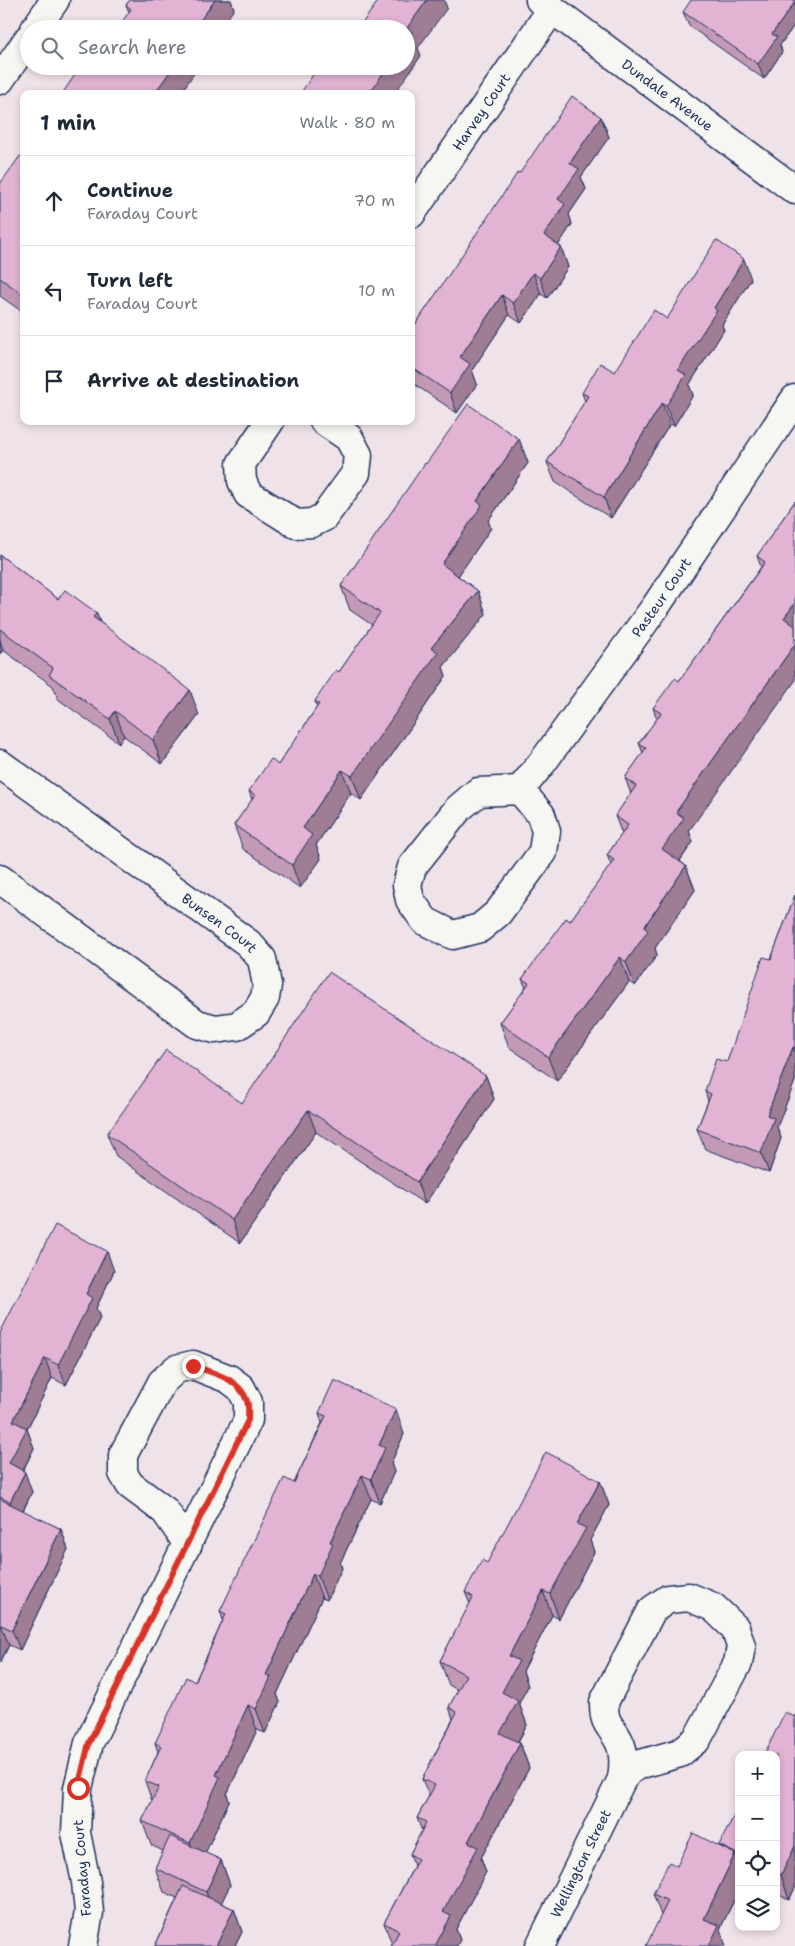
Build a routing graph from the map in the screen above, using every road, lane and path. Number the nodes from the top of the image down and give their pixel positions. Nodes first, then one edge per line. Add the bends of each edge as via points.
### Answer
1 (55, 0) edge
2 (546, 4) edge
3 (41, 20) edge
4 (20, 51) edge
5 (0, 80) edge
6 (795, 190) edge
7 (415, 208) edge
8 (795, 399) edge
9 (267, 425) edge
10 (330, 425) edge
11 (0, 764) edge
12 (520, 790) junction
13 (0, 879) edge
14 (188, 1544) junction
15 (622, 1779) junction
16 (83, 1946) edge
17 (540, 1946) edge

1 - 3 street
2 - 6 street, Dundale Avenue
2 - 7 street, Harvey Court
4 - 5 street
8 - 12 street, Pasteur Court via 656,606
9 - 10 street via 241,464 242,481 248,494 296,524 312,524 324,517 356,473 358,455 350,438
11 - 13 street, Bunsen Court via 248,943 262,959 267,985 265,998 256,1013 237,1026 215,1029 197,1024
12 - 12 street via 478,792 458,809 412,867 407,885 410,900 425,921 453,935 480,928 498,913 543,852 546,831 541,815
14 - 14 street, Faraday Court via 248,1420 248,1402 241,1388 229,1379 193,1366 176,1369 162,1382 123,1455 123,1473 130,1485 165,1511
14 - 16 street, Faraday Court via 89,1743 78,1788 76,1833 89,1912
15 - 15 street, Wellington Street via 641,1764 680,1753 697,1739 738,1663 741,1646 735,1628 713,1607 689,1597 668,1599 652,1610 604,1702 604,1719 620,1742 624,1760
15 - 17 street, Wellington Street

